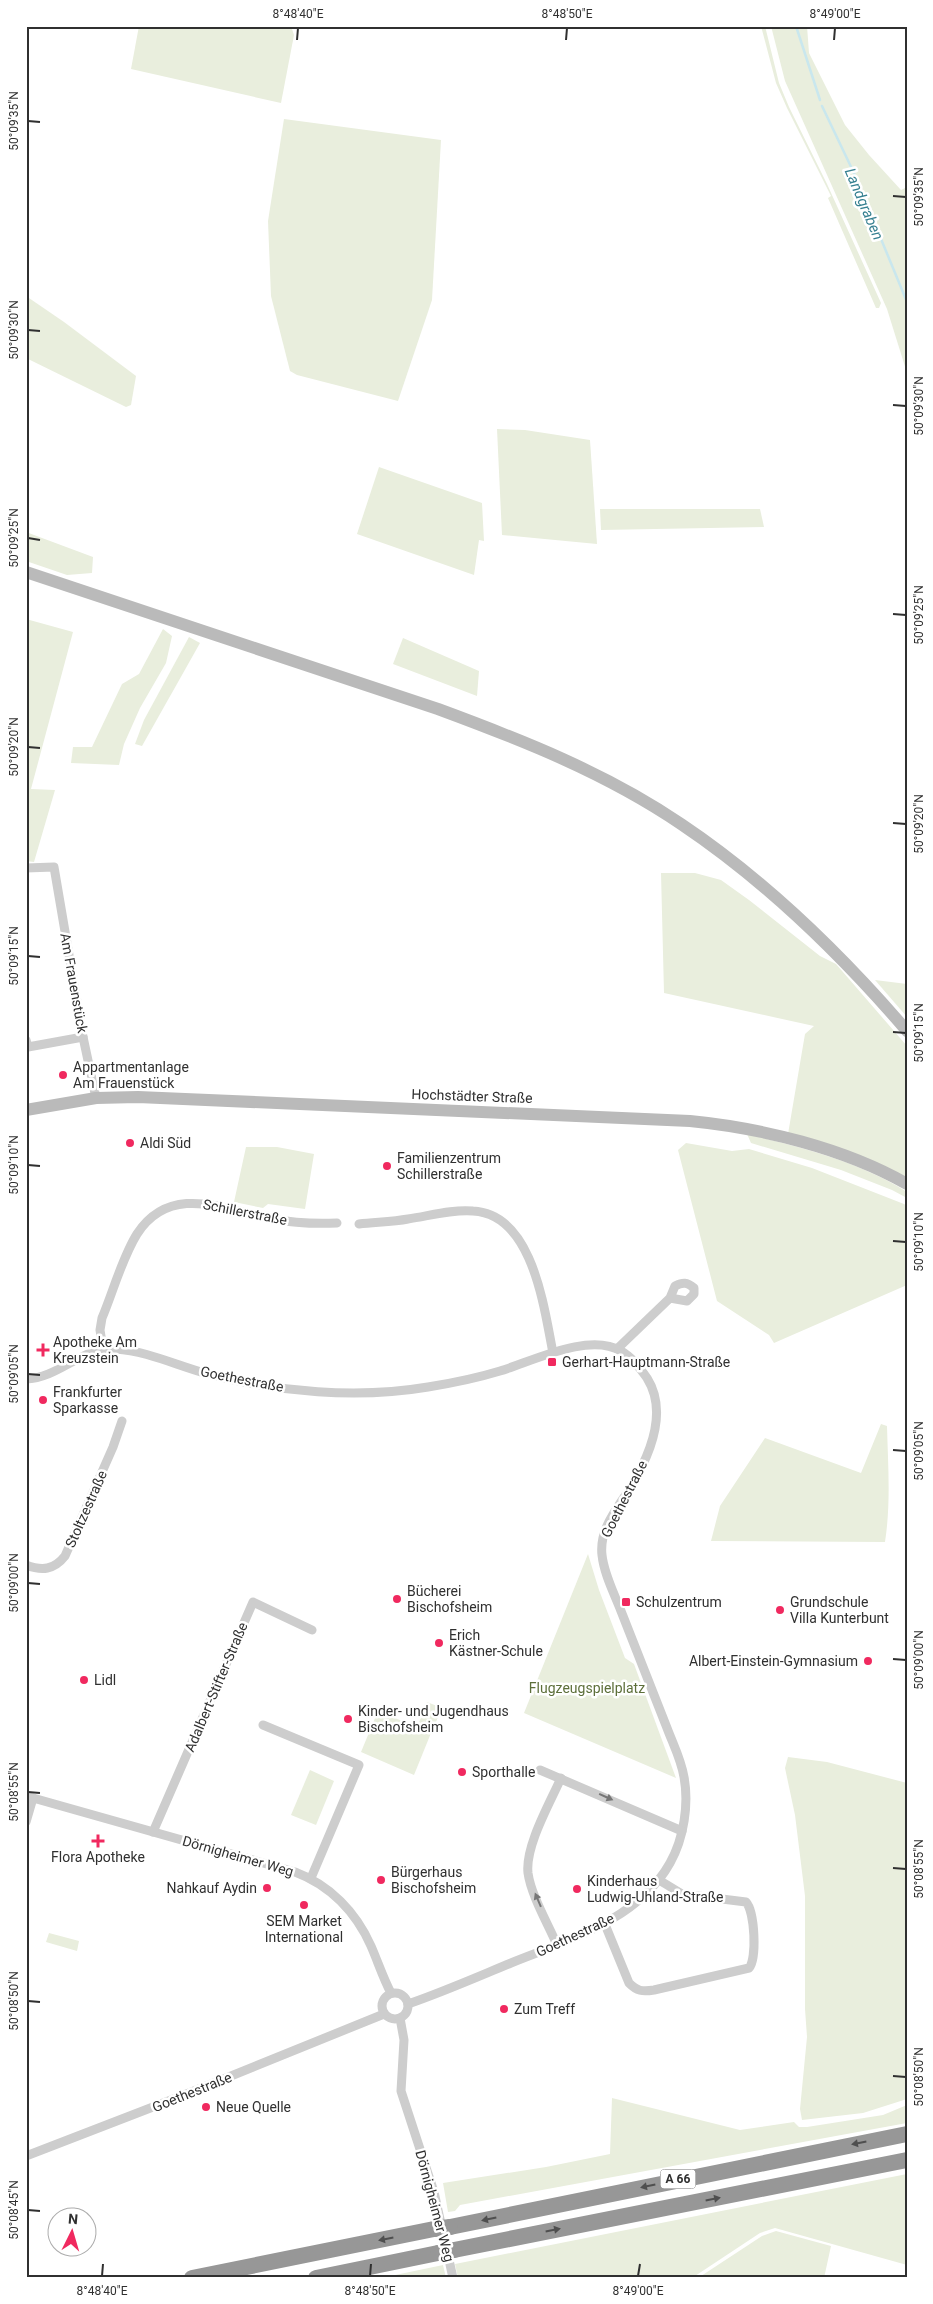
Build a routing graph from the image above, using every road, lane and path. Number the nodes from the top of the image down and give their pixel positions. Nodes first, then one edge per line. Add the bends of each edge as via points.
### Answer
1 (26, 572) edge
2 (26, 868) edge
3 (907, 1030) edge
4 (83, 1037) junction
5 (26, 1040) edge
6 (96, 1098) junction
7 (26, 1110) edge
8 (907, 1184) edge
9 (337, 1223) dead end
10 (359, 1224) dead end
11 (670, 1298) dead end
12 (103, 1349) junction
13 (617, 1349) junction
14 (553, 1353) junction
15 (26, 1379) edge
16 (122, 1421) dead end
17 (26, 1565) edge
18 (312, 1630) dead end
19 (263, 1725) dead end
20 (540, 1770) dead end
21 (561, 1778) junction
22 (30, 1797) edge
23 (26, 1822) edge
24 (682, 1830) junction
25 (153, 1832) junction
26 (311, 1878) junction
27 (659, 1880) junction
28 (604, 1922) junction
29 (557, 1945) junction
30 (391, 1993) junction
31 (408, 2004) junction
32 (384, 2014) junction
33 (400, 2018) junction
34 (907, 2134) edge
35 (26, 2156) edge
36 (907, 2160) edge
37 (192, 2278) edge
38 (316, 2278) edge
39 (453, 2278) edge

1 - 3 main road via 438,709 505,733 595,774 680,823 754,879 847,964
2 - 4 street, Am Frauenstück via 54,867
4 - 5 street via 28,1047
4 - 6 street, Am Frauenstück
6 - 7 main road, Hochstädter Straße
6 - 8 main road, Hochstädter Straße via 702,1122 762,1132 815,1146
9 - 12 street, Schillerstraße via 275,1219 199,1202 179,1204 164,1210 142,1228 131,1248 102,1318
10 - 14 street via 465,1210 495,1217 519,1240 530,1261 540,1290
11 - 13 street
12 - 14 street, Goethestraße via 134,1352 256,1384 349,1393 441,1385 498,1372
12 - 15 street, Goethestraße via 80,1357 52,1373
13 - 14 street, Goethestraße via 592,1345
13 - 24 street, Goethestraße via 638,1365 651,1385 656,1402 656,1421 645,1460 605,1529 602,1560 682,1767 686,1795
16 - 17 street, Stoltzestraße via 64,1556 49,1569
18 - 25 street, Adalbert-Stifter-Straße via 253,1602
19 - 26 street via 359,1764
20 - 21 street
21 -> 24 street
29 -> 21 street via 531,1883 528,1866 531,1849
22 - 23 street
22 - 25 street, Dörnigheimer Weg
24 - 27 street, Goethestraße via 675,1854
25 - 26 street, Dörnigheimer Weg
26 - 30 street, Dörnigheimer Weg via 339,1900 360,1923
27 - 28 street, Goethestraße via 635,1904
27 - 28 street via 682,1894 746,1902 752,1913 754,1957 749,1968 644,1992 636,1990 628,1983
28 - 29 street, Goethestraße
29 - 31 street, Goethestraße
30 - 31 street via 401,1994
30 - 32 street via 382,2001
31 - 33 street
32 - 33 street via 393,2019
32 - 35 street, Goethestraße
33 - 39 street, Dörnigheimer Weg via 404,2040 401,2090 434,2192
34 -> 37 highway, A 66
38 -> 36 highway, A 66

